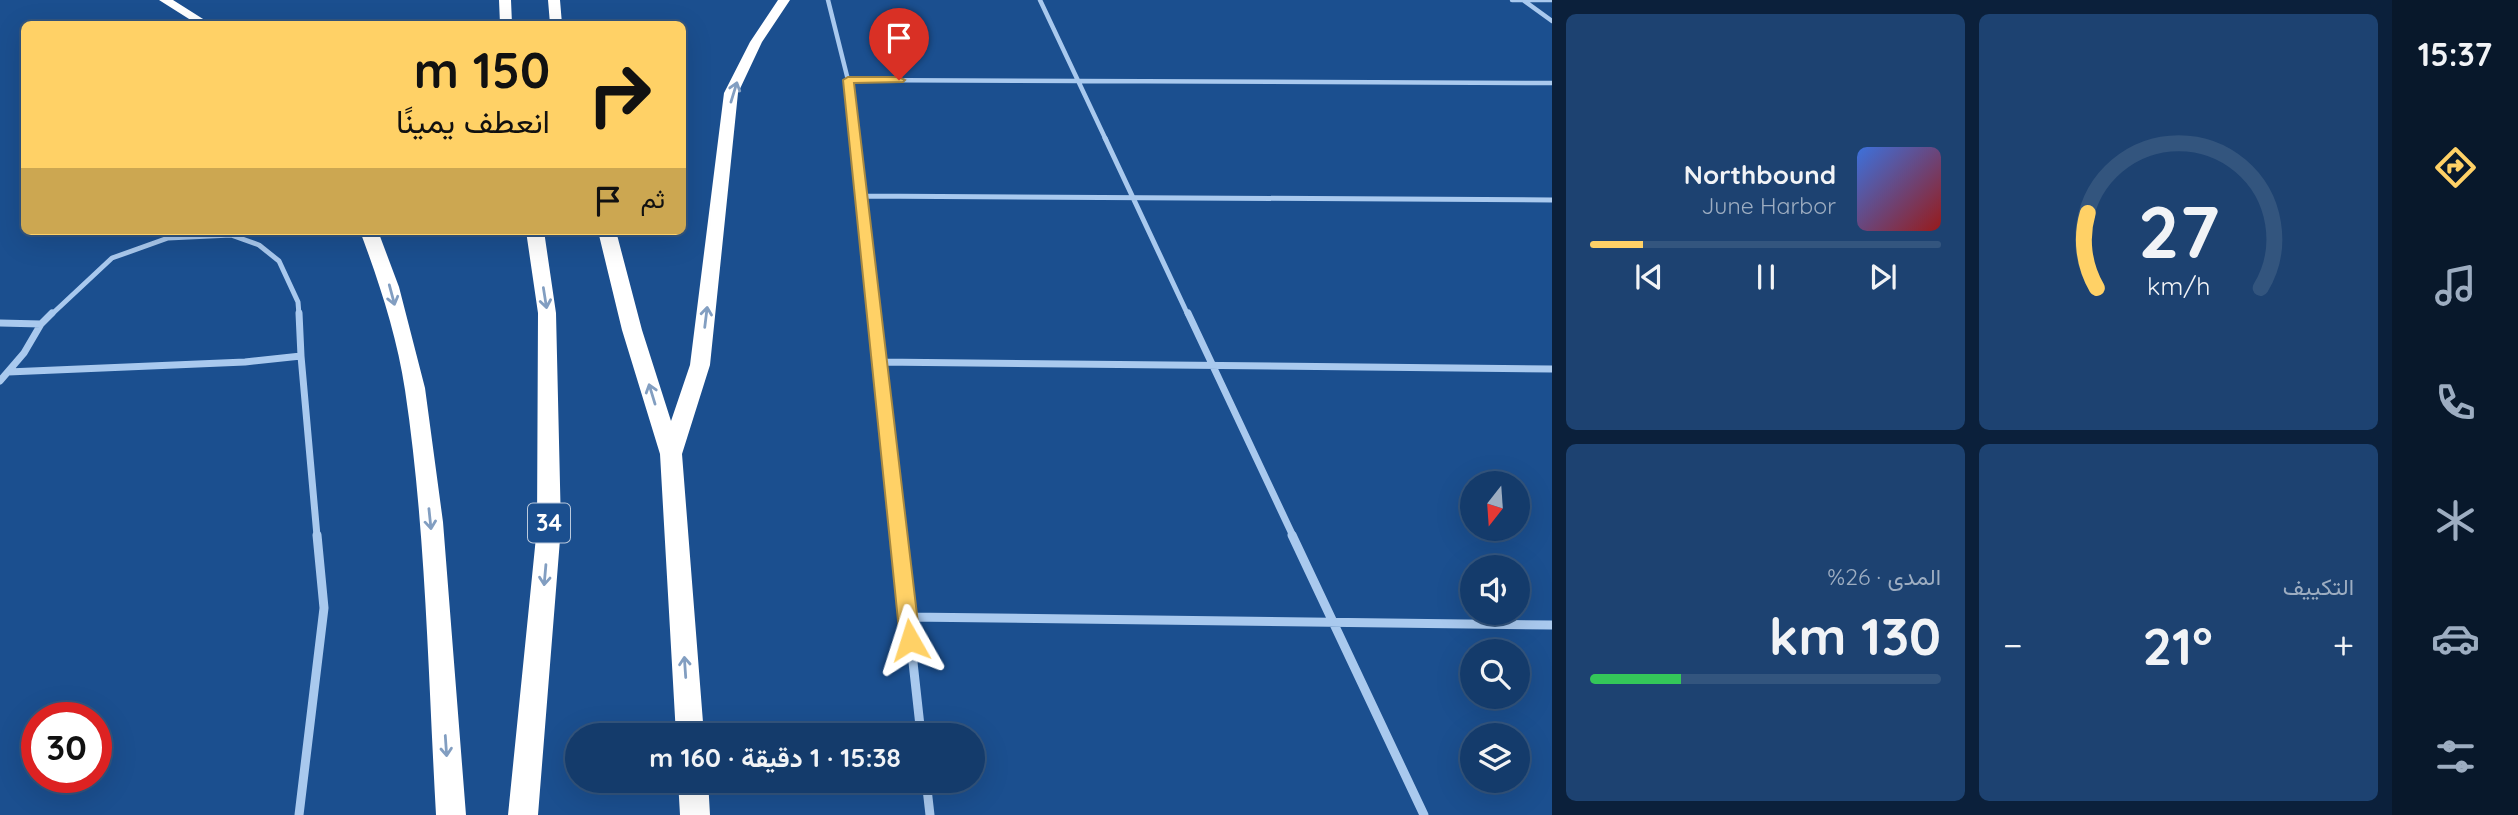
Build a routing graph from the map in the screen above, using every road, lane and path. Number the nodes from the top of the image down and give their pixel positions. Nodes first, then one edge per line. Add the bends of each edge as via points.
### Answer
1 (165, 0) edge
2 (505, 0) edge
3 (554, 0) edge
4 (784, 0) edge
5 (828, 0) edge
6 (1040, 0) edge
7 (1512, 0) edge
8 (1522, 0) edge
9 (1552, 0) edge
10 (200, 21) edge
11 (506, 21) edge
12 (556, 21) edge
13 (1552, 21) edge
14 (848, 80) junction
15 (1078, 81) junction
16 (1552, 83) edge
17 (861, 196) junction
18 (1133, 198) junction
19 (1552, 200) edge
20 (370, 235) edge
21 (536, 235) edge
22 (608, 235) edge
23 (0, 323) edge
24 (41, 324) junction
25 (301, 355) junction
26 (879, 362) junction
27 (1212, 366) junction
28 (1552, 369) edge
29 (8, 372) junction
30 (0, 381) edge
31 (671, 454) junction
32 (908, 617) junction
33 (1334, 622) junction
34 (1552, 625) edge
35 (689, 723) edge
36 (920, 723) edge
37 (694, 793) edge
38 (927, 793) edge
39 (299, 815) edge
40 (451, 815) edge
41 (523, 815) edge
42 (695, 815) edge
43 (930, 815) edge
44 (1424, 815) edge

1 - 10 highway
2 - 11 highway
3 - 12 highway
31 -> 4 highway via 701,365 732,93 756,41
5 - 14 street
6 - 15 street
7 - 8 street
8 - 9 street
8 - 13 street
14 - 15 street
14 - 17 street
15 - 16 street
15 - 18 street
17 - 18 street
17 - 26 street
18 - 19 street
18 - 27 street
20 -> 40 highway via 390,287 415,388 431,522
21 -> 41 highway, 34 via 547,313 549,527
31 -> 22 highway
23 - 24 street
24 - 25 street via 112,258 168,238 231,235 259,245 279,261 298,302
24 - 29 street
25 - 29 street via 245,362
25 - 39 street via 324,608
26 - 27 street
26 - 32 street
27 - 28 street
27 - 33 street
29 - 30 street
35 -> 31 highway
32 - 33 street
32 - 36 street
33 - 34 street
33 - 44 street
37 - 42 highway
38 - 43 street

